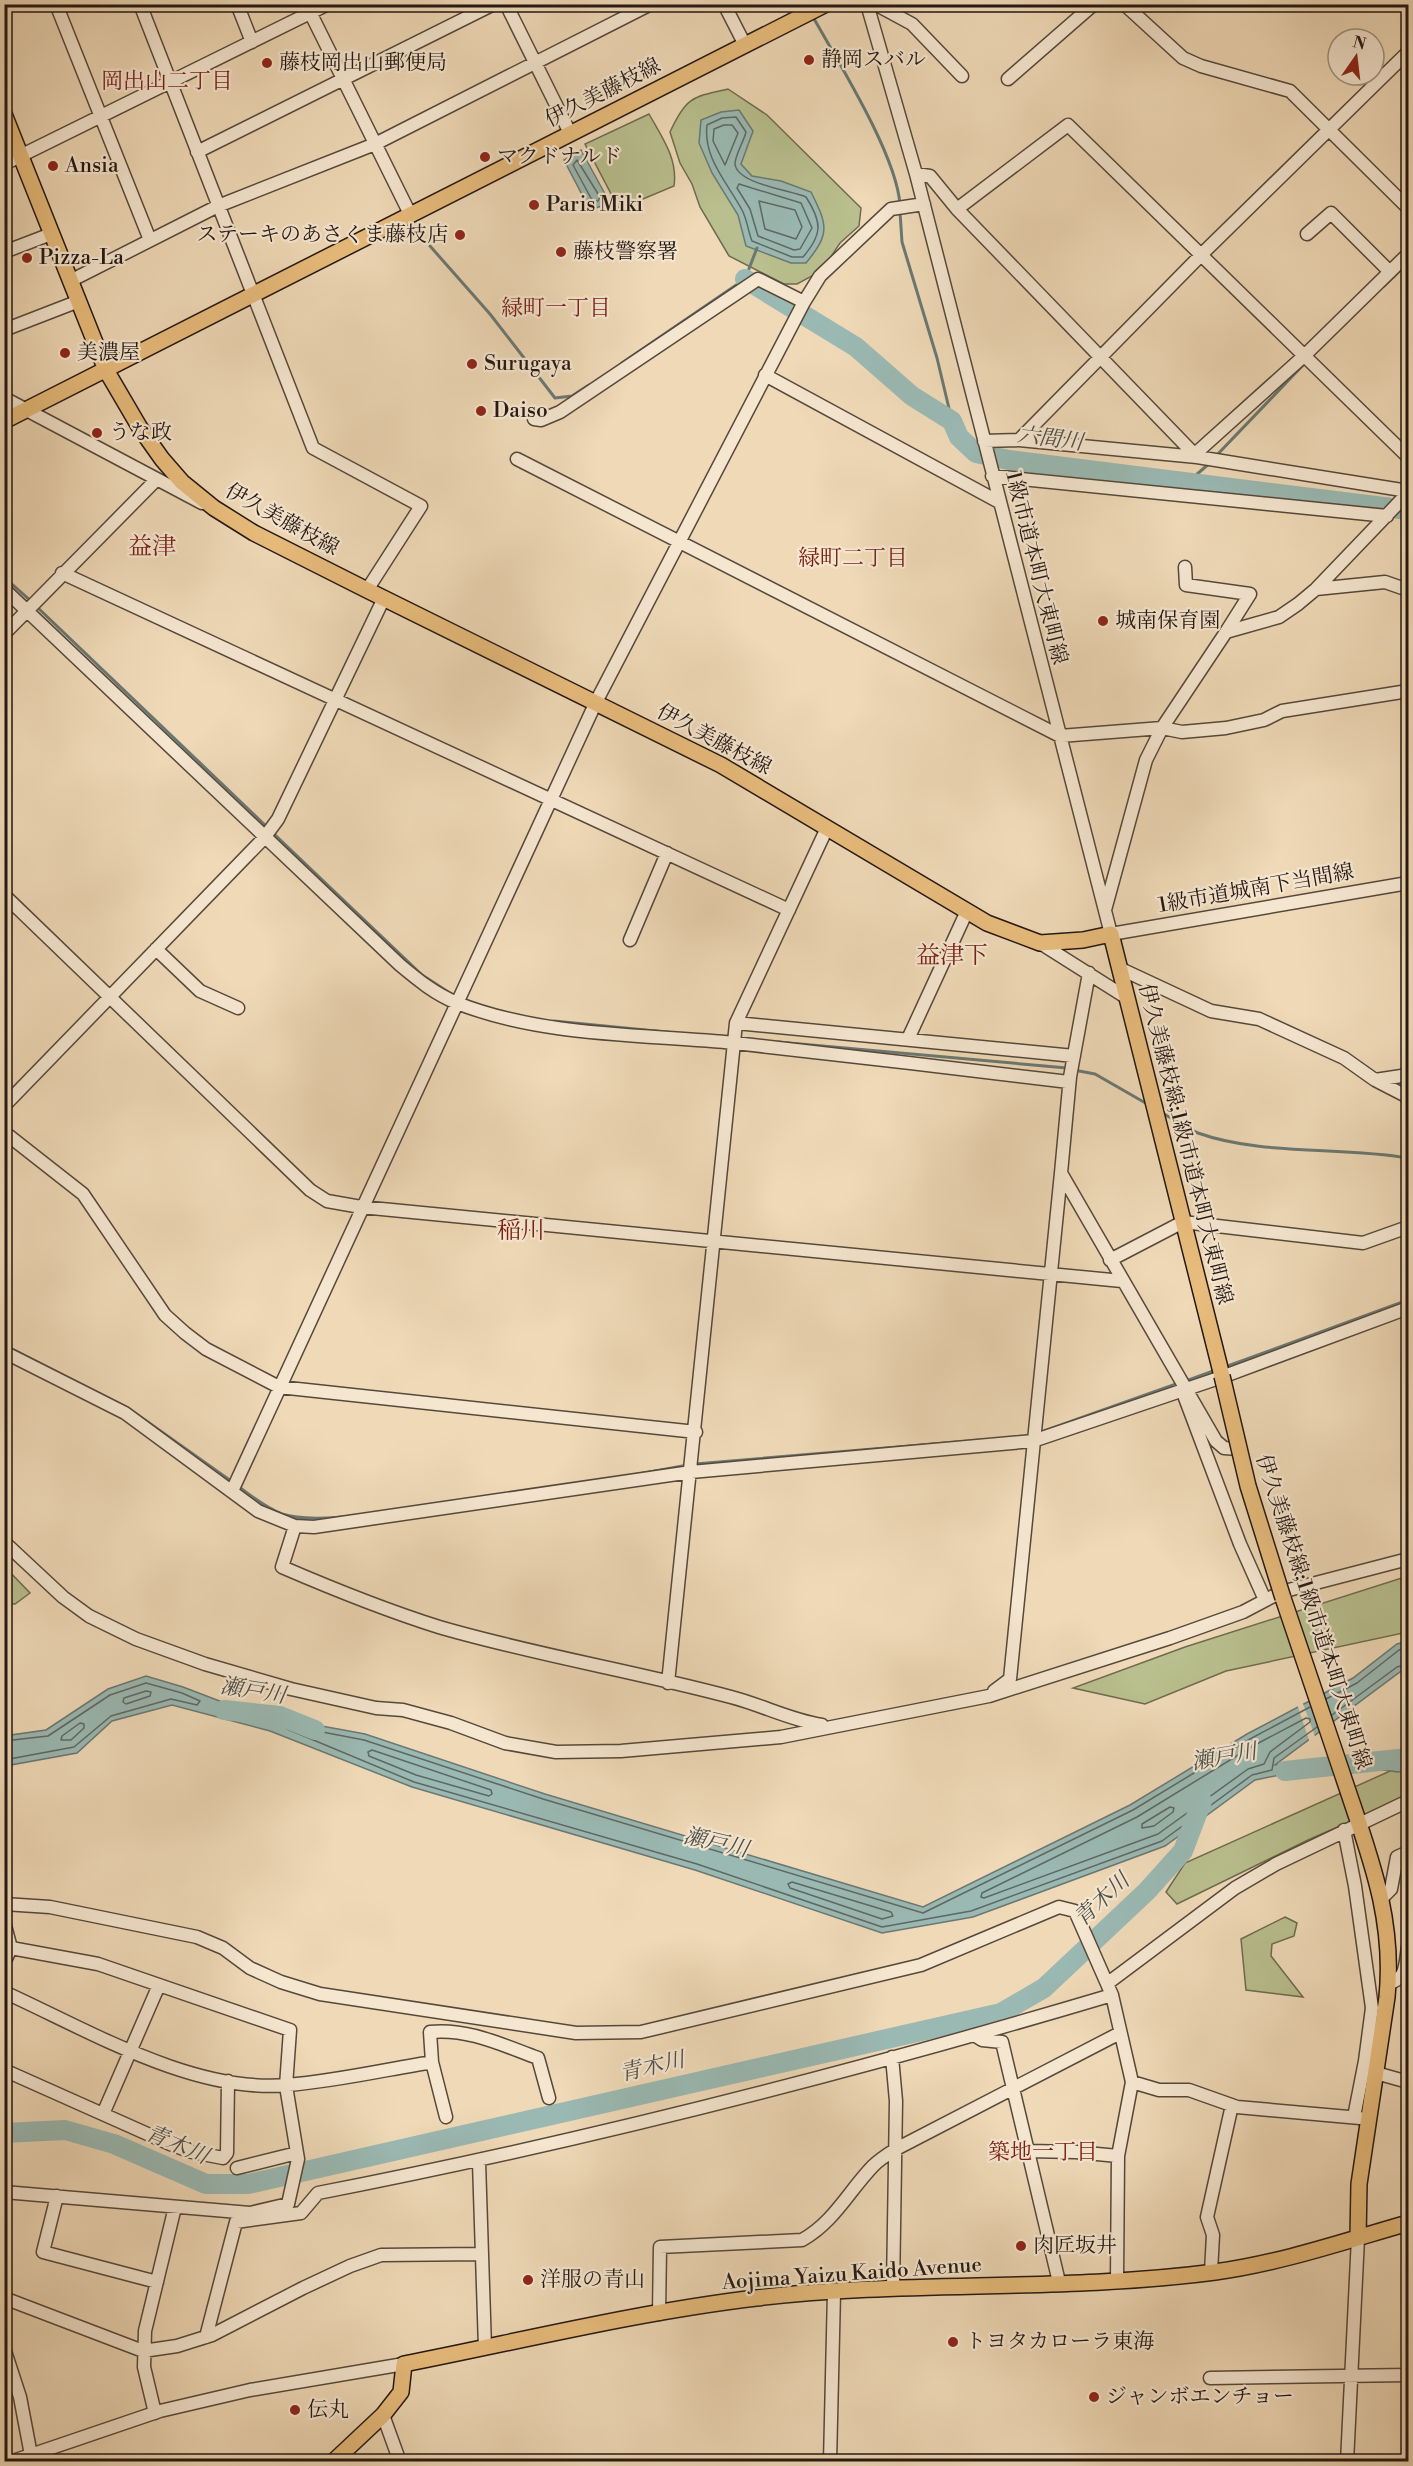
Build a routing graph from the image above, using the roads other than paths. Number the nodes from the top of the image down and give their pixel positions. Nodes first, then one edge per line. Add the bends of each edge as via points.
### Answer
1 (56, 4) edge
2 (140, 4) edge
3 (237, 4) edge
4 (328, 4) edge
5 (494, 4) edge
6 (506, 4) edge
7 (651, 4) edge
8 (724, 4) edge
9 (867, 4) edge
10 (875, 4) edge
11 (1094, 4) edge
12 (1125, 4) edge
13 (824, 5) edge
14 (308, 9) edge
15 (804, 11) edge
16 (252, 42) junction
17 (745, 45) junction
18 (1408, 52) edge
19 (536, 64) junction
20 (962, 76) dead end
21 (1008, 79) dead end
22 (344, 81) junction
23 (170, 82) junction
24 (4, 114) edge
25 (101, 119) junction
26 (1330, 131) junction
27 (570, 133) junction
28 (375, 144) junction
29 (197, 152) junction
30 (21, 157) junction
31 (4, 164) edge
32 (916, 174) junction
33 (924, 204) junction
34 (218, 206) junction
35 (1408, 208) edge
36 (957, 209) junction
37 (411, 216) junction
38 (51, 234) junction
39 (1307, 234) dead end
40 (150, 240) junction
41 (4, 252) edge
42 (1202, 254) junction
43 (1408, 254) edge
44 (1390, 272) junction
45 (70, 280) junction
46 (254, 295) junction
47 (79, 301) junction
48 (804, 302) junction
49 (4, 330) edge
50 (1305, 355) junction
51 (1100, 358) junction
52 (106, 370) junction
53 (765, 375) junction
54 (4, 398) edge
55 (26, 410) junction
56 (534, 419) dead end
57 (4, 421) edge
58 (1019, 440) junction
59 (984, 441) junction
60 (1196, 456) junction
61 (1408, 457) edge
62 (517, 459) dead end
63 (992, 476) junction
64 (156, 480) junction
65 (1408, 492) edge
66 (999, 502) junction
67 (214, 508) junction
68 (1387, 516) junction
69 (679, 542) junction
70 (1185, 567) dead end
71 (62, 573) junction
72 (4, 589) edge
73 (1316, 589) junction
74 (367, 590) junction
75 (1408, 590) edge
76 (384, 598) junction
77 (28, 610) junction
78 (1226, 632) junction
79 (4, 634) edge
80 (1408, 691) edge
81 (335, 700) junction
82 (596, 702) junction
83 (1162, 728) junction
84 (1060, 736) junction
85 (550, 800) junction
86 (827, 828) junction
87 (264, 838) junction
88 (667, 853) junction
89 (1408, 883) edge
90 (4, 895) edge
91 (789, 910) junction
92 (967, 911) junction
93 (1105, 911) junction
94 (1111, 934) junction
95 (630, 940) dead end
96 (1040, 943) junction
97 (156, 949) junction
98 (1120, 969) junction
99 (1089, 973) junction
100 (110, 996) junction
101 (1126, 998) junction
102 (456, 1002) junction
103 (238, 1008) dead end
104 (736, 1023) junction
105 (908, 1039) junction
106 (734, 1043) junction
107 (1074, 1056) junction
108 (1408, 1075) edge
109 (1069, 1080) junction
110 (1375, 1080) junction
111 (1408, 1097) edge
112 (4, 1106) edge
113 (4, 1132) edge
114 (1061, 1173) junction
115 (361, 1207) junction
116 (1183, 1222) junction
117 (1408, 1227) edge
118 (715, 1242) junction
119 (1110, 1260) junction
120 (1050, 1274) junction
121 (1122, 1281) junction
122 (1408, 1308) edge
123 (4, 1352) edge
124 (1222, 1377) junction
125 (279, 1387) junction
126 (1185, 1388) junction
127 (696, 1432) junction
128 (1033, 1441) junction
129 (1240, 1449) junction
130 (691, 1472) junction
131 (231, 1491) junction
132 (295, 1526) junction
133 (4, 1542) edge
134 (1408, 1559) edge
135 (1281, 1592) junction
136 (1264, 1600) junction
137 (668, 1683) junction
138 (989, 1696) junction
139 (829, 1726) junction
140 (1408, 1802) edge
141 (1359, 1822) junction
142 (1344, 1830) junction
143 (1408, 1852) edge
144 (1383, 1897) junction
145 (4, 1904) edge
146 (4, 1922) edge
147 (1408, 1947) edge
148 (11, 1948) junction
149 (4, 1962) edge
150 (1389, 1983) junction
151 (159, 1984) junction
152 (1110, 1989) junction
153 (4, 1992) edge
154 (1120, 2033) junction
155 (974, 2035) junction
156 (130, 2049) junction
157 (892, 2057) junction
158 (432, 2062) junction
159 (4, 2070) edge
160 (1376, 2073) junction
161 (228, 2081) junction
162 (1132, 2082) junction
163 (1408, 2082) edge
164 (286, 2086) junction
165 (1013, 2087) junction
166 (549, 2098) dead end
167 (1232, 2105) junction
168 (103, 2114) junction
169 (446, 2117) dead end
170 (1354, 2117) junction
171 (1370, 2119) junction
172 (896, 2149) junction
173 (1028, 2151) junction
174 (297, 2156) junction
175 (1118, 2156) junction
176 (479, 2162) junction
177 (237, 2168) dead end
178 (4, 2192) edge
179 (57, 2196) junction
180 (175, 2207) junction
181 (1408, 2223) edge
182 (1358, 2238) junction
183 (481, 2254) junction
184 (1210, 2272) junction
185 (1117, 2280) junction
186 (157, 2282) junction
187 (1059, 2282) junction
188 (893, 2289) junction
189 (834, 2292) junction
190 (4, 2298) edge
191 (659, 2314) junction
192 (206, 2337) junction
193 (485, 2348) junction
194 (143, 2351) junction
195 (5, 2353) edge
196 (404, 2364) junction
197 (1408, 2374) edge
198 (1353, 2375) junction
199 (1210, 2378) dead end
200 (155, 2413) junction
201 (383, 2415) junction
202 (22, 2459) edge
203 (333, 2462) edge
204 (400, 2462) edge
205 (830, 2462) edge
206 (1347, 2462) edge

1 - 25 street
2 - 23 street
3 - 16 street
4 - 14 street
5 - 22 street
6 - 19 street
7 - 19 street
8 - 17 street
9 - 32 street, 1級市道本町大東町線
10 - 20 street via 912,24
11 - 21 street
12 - 26 street via 1183,58 1290,91
13 - 15 main road, 伊久美藤枝線
14 - 16 street
14 - 22 street
15 - 17 main road, 伊久美藤枝線
16 - 23 street
17 - 27 main road, 伊久美藤枝線
18 - 26 street
19 - 27 street
19 - 28 street
22 - 28 street
22 - 29 street
23 - 25 street
23 - 29 street
24 - 30 main road
25 - 30 street
25 - 40 street
26 - 35 street
26 - 42 street
27 - 37 main road, 伊久美藤枝線
28 - 34 street
28 - 37 street
29 - 34 street
30 - 31 street
30 - 38 main road
32 - 33 street, 1級市道本町大東町線
32 - 36 street via 930,176
33 - 48 street via 891,209 820,276
33 - 59 street, 1級市道本町大東町線
34 - 40 street
34 - 46 street
36 - 42 street via 1068,125
36 - 51 street
37 - 46 main road, 伊久美藤枝線
38 - 41 street
38 - 45 main road
39 - 44 street via 1331,213
40 - 45 street
42 - 50 street
42 - 51 street
43 - 44 street
44 - 50 street
45 - 47 main road
46 - 52 main road, 伊久美藤枝線
46 - 74 street via 313,448 421,506
47 - 49 street
47 - 52 main road
48 - 53 street
48 - 56 street via 758,279 560,412
50 - 60 street
50 - 61 street
51 - 58 street
51 - 60 street
52 - 55 main road
52 - 67 main road, 伊久美藤枝線 via 162,459 182,482
53 - 66 street
53 - 69 street
54 - 55 street
55 - 57 main road
55 - 64 street
58 - 59 street
58 - 60 street
59 - 63 street, 1級市道本町大東町線
60 - 65 street
62 - 69 street
63 - 66 street, 1級市道本町大東町線
63 - 68 street
64 - 67 street
64 - 71 street
65 - 68 street
66 - 84 street, 1級市道本町大東町線
67 - 74 main road, 伊久美藤枝線 via 254,533
68 - 73 street
69 - 82 street
69 - 84 street
70 - 78 street via 1186,585 1250,594
71 - 77 street
71 - 81 street
72 - 77 street
73 - 75 street via 1385,582
73 - 78 street via 1280,617
74 - 76 main road, 伊久美藤枝線
76 - 81 street
76 - 82 main road, 伊久美藤枝線
77 - 79 street
77 - 87 street
78 - 83 street
80 - 83 street via 1282,711 1264,720 1226,728 1182,732
81 - 85 street
81 - 87 street via 278,819
82 - 85 street
82 - 86 main road, 伊久美藤枝線 via 720,765
83 - 84 street
83 - 93 street via 1146,760
84 - 93 street, 1級市道本町大東町線
85 - 88 street
85 - 102 street
86 - 91 street
86 - 92 main road, 伊久美藤枝線
87 - 97 street
87 - 102 street via 400,965 429,988
88 - 91 street
88 - 95 street
89 - 94 street, 1級市道城南下当間線
90 - 100 street
91 - 104 street
92 - 96 main road, 伊久美藤枝線
92 - 105 street
93 - 94 street, 1級市道本町大東町線
94 - 96 main road, 伊久美藤枝線
94 - 98 main road, 伊久美藤枝線;1級市道本町大東町線
96 - 99 street
97 - 100 street
97 - 103 street via 200,991
98 - 101 main road, 伊久美藤枝線;1級市道本町大東町線
98 - 110 street via 1211,1011 1259,1019 1344,1058
99 - 101 street
99 - 107 street
100 - 112 street
100 - 115 street via 310,1190 327,1201
101 - 116 main road, 伊久美藤枝線;1級市道本町大東町線
102 - 106 street via 555,1027
102 - 115 street
104 - 105 street
104 - 106 street
105 - 107 street
106 - 109 street
106 - 118 street
107 - 109 street
108 - 110 street
109 - 114 street
110 - 111 street
113 - 125 street via 83,1194 165,1315 206,1348
114 - 119 street
114 - 120 street
115 - 118 street
115 - 125 street
116 - 117 street via 1363,1243
116 - 119 street
116 - 124 main road, 伊久美藤枝線;1級市道本町大東町線
118 - 120 street
118 - 127 street
119 - 121 street
120 - 121 street
120 - 128 street
121 - 126 street
122 - 124 street
123 - 131 street via 125,1413
124 - 126 street
124 - 129 main road, 伊久美藤枝線;1級市道本町大東町線, bridge
125 - 127 street
125 - 131 street
126 - 128 street
126 - 129 street via 1216,1441 1224,1448
126 - 136 street via 1186,1405
127 - 130 street
128 - 130 street
128 - 138 street via 1010,1679
129 - 135 main road, 伊久美藤枝線;1級市道本町大東町線, bridge
130 - 132 street via 314,1527
130 - 137 street
131 - 132 street via 258,1511
132 - 137 street via 282,1567 346,1594 439,1627
133 - 139 street via 63,1597 89,1616 136,1640 291,1689 376,1708 403,1710 505,1743 556,1752 621,1750 781,1737
134 - 135 street
135 - 136 street
135 - 141 main road, 伊久美藤枝線;1級市道本町大東町線
136 - 138 street via 1243,1612 1170,1638
137 - 139 street
138 - 139 street
140 - 141 street
141 - 142 street
141 - 144 main road, 伊久美藤枝線;1級市道本町大東町線
142 - 152 street via 1235,1888
142 - 170 street via 1372,2008
143 - 144 street via 1397,1857 1391,1889
144 - 150 main road, 伊久美藤枝線;1級市道本町大東町線
145 - 152 street via 50,1907 197,1937 223,1948 250,1968 320,1994 576,2033 641,2032 921,1965 1059,1907 1075,1911
146 - 148 street
147 - 150 street via 1403,1976
148 - 149 street
148 - 151 street via 98,1964
150 - 160 main road, 伊久美藤枝線;1級市道本町大東町線
151 - 156 street
151 - 164 street via 290,2030
152 - 154 street
152 - 155 street
153 - 156 street
154 - 162 street
154 - 165 street
155 - 157 street
155 - 165 street via 1002,2042
156 - 161 street via 196,2074
156 - 168 street
157 - 172 street via 896,2074
157 - 176 street
158 - 164 street
158 - 166 street via 430,2032 449,2030 482,2037 538,2058
158 - 169 street
159 - 168 street
160 - 163 street
160 - 171 main road, 伊久美藤枝線;1級市道本町大東町線
161 - 164 street
161 - 168 street via 223,2158 192,2152
162 - 167 street via 1159,2090 1189,2090
162 - 175 street
164 - 174 street
165 - 172 street
165 - 173 street
167 - 170 street
167 - 184 street via 1207,2217 1213,2235
170 - 171 street
171 - 182 main road, 伊久美藤枝線;1級市道本町大東町線 via 1359,2184
172 - 188 street
172 - 191 street via 874,2166 819,2230 802,2240 660,2247
173 - 175 street
173 - 187 street
174 - 177 street
174 - 180 street via 288,2204 250,2213
175 - 185 street
176 - 183 street
176 - 192 street via 318,2193 301,2213 236,2222
178 - 179 street
179 - 180 street
179 - 186 street via 43,2252
180 - 186 street
181 - 182 main road, Aojima Yaizu Kaido Avenue
182 - 184 main road, Aojima Yaizu Kaido Avenue
182 - 198 street
183 - 192 street via 381,2255 350,2266
183 - 193 street
184 - 185 main road, Aojima Yaizu Kaido Avenue
185 - 187 main road, Aojima Yaizu Kaido Avenue
186 - 194 street
187 - 188 main road, Aojima Yaizu Kaido Avenue
188 - 189 main road, Aojima Yaizu Kaido Avenue
189 - 191 main road, Aojima Yaizu Kaido Avenue via 756,2298
189 - 205 street
190 - 194 street
191 - 193 main road, Aojima Yaizu Kaido Avenue
192 - 194 street
193 - 196 main road, Aojima Yaizu Kaido Avenue
194 - 200 street
195 - 202 street via 20,2397
196 - 200 street via 250,2391
196 - 201 main road via 401,2392
197 - 198 street
198 - 199 street
198 - 206 street
200 - 202 street
201 - 203 main road
201 - 204 street

